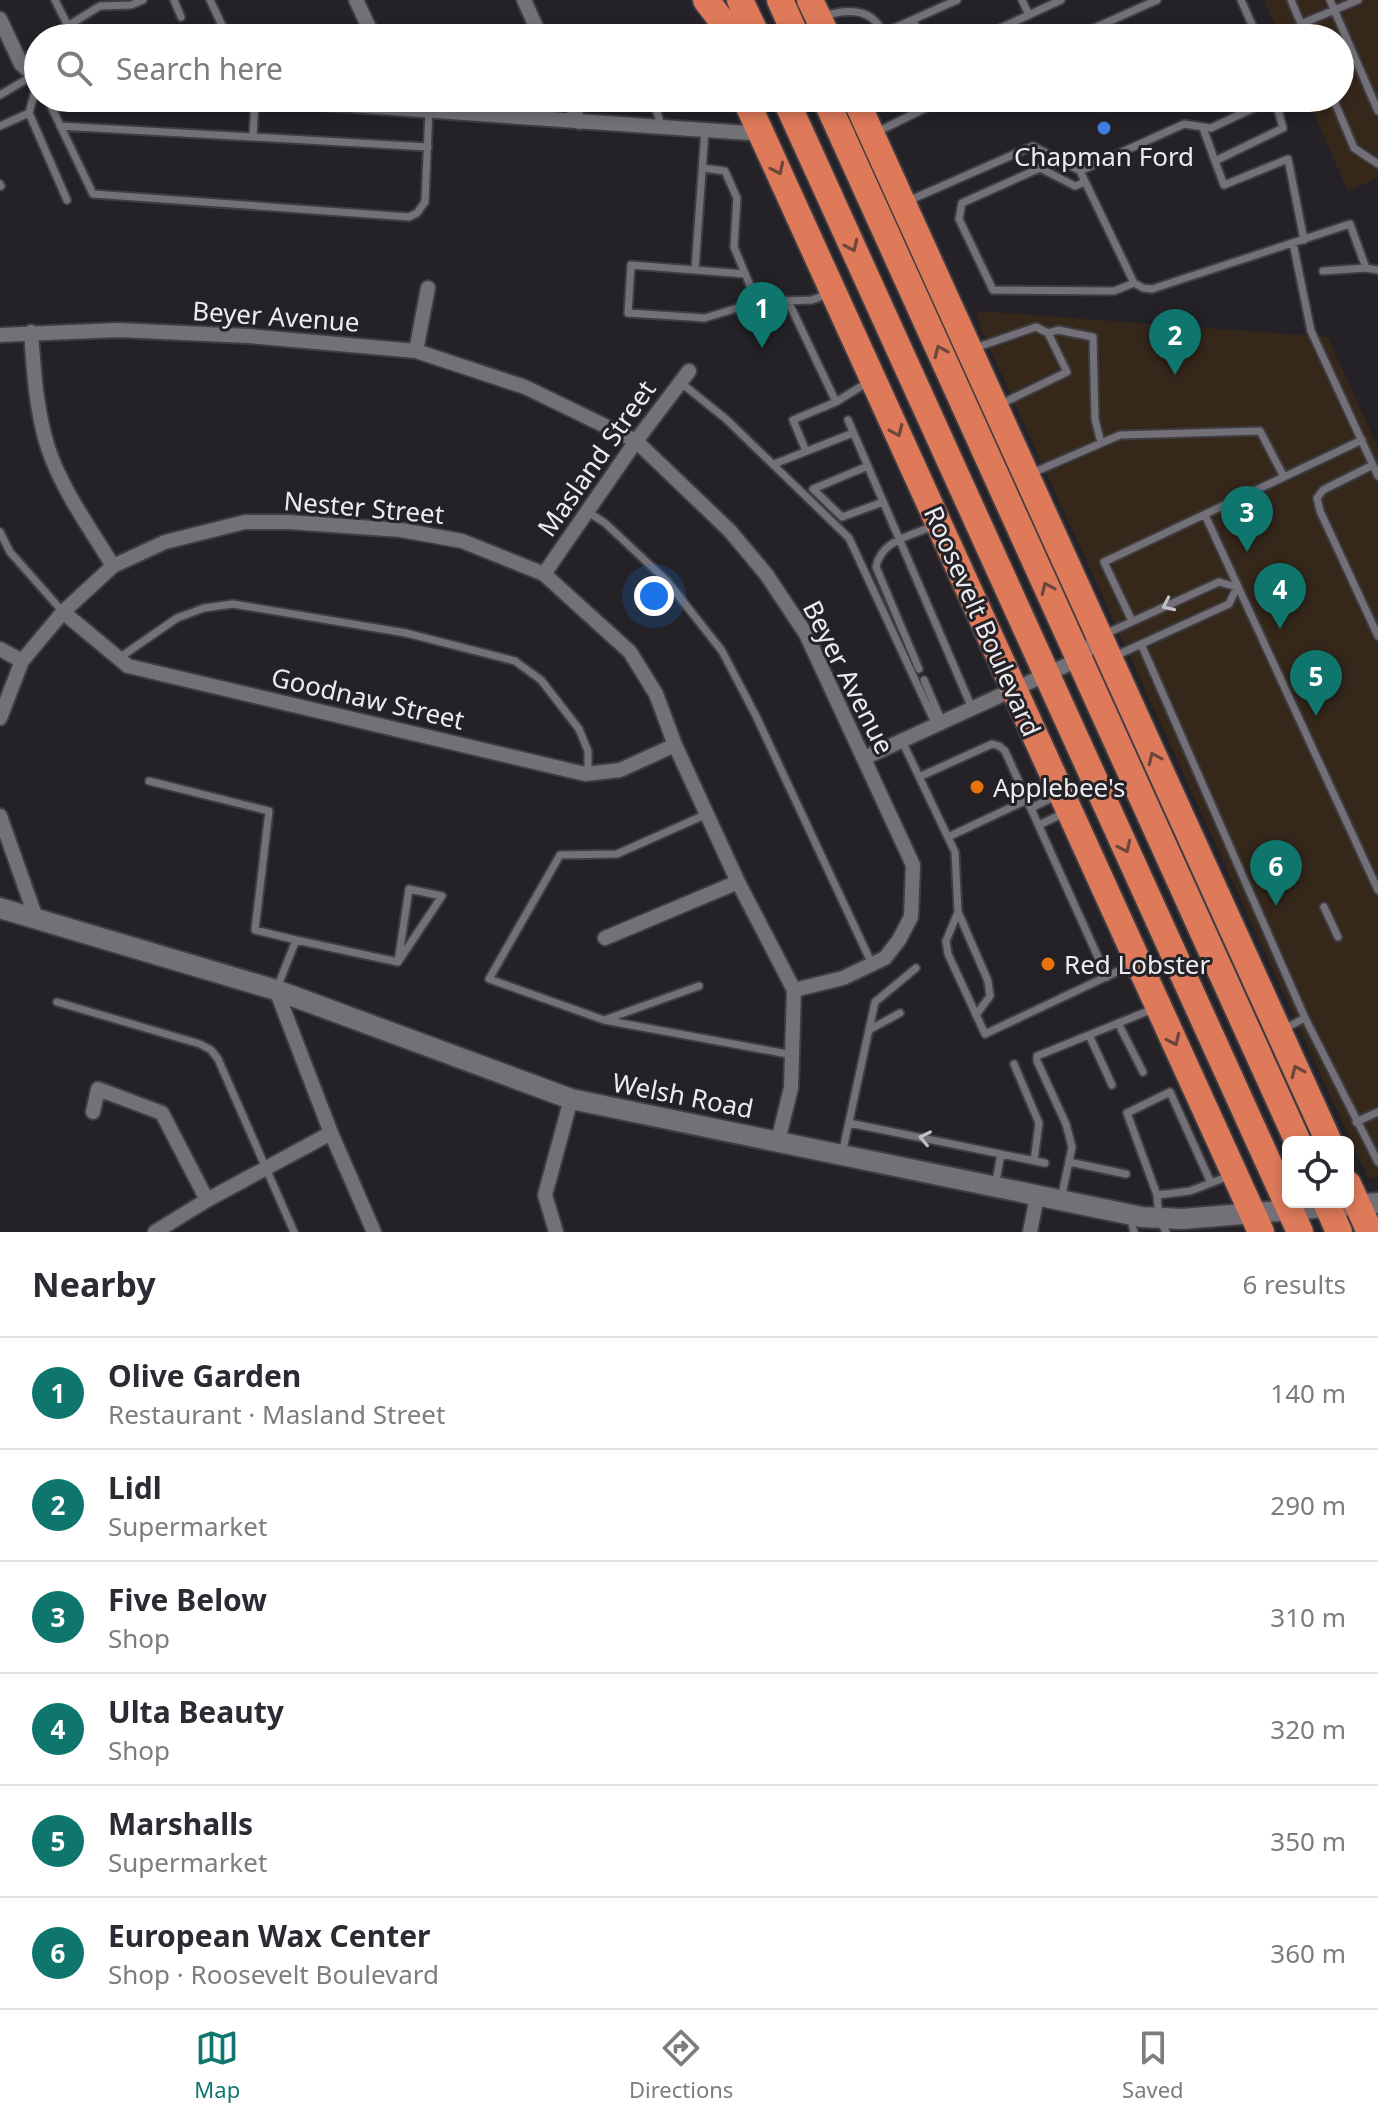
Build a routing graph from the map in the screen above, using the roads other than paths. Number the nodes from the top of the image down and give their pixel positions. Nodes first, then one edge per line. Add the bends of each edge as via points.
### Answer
1 (55, 0) edge
2 (143, 0) edge
3 (174, 0) edge
4 (210, 0) edge
5 (356, 0) edge
6 (524, 0) edge
7 (704, 0) edge
8 (740, 0) edge
9 (780, 0) edge
10 (957, 0) edge
11 (1022, 0) edge
12 (1061, 0) edge
13 (1157, 0) edge
14 (1241, 0) edge
15 (1291, 0) edge
16 (1330, 0) edge
17 (1358, 0) edge
18 (99, 3) edge
19 (1334, 10) junction
20 (1029, 15) junction
21 (181, 17) dead end
22 (0, 19) edge
23 (912, 20) junction
24 (67, 24) joint
25 (221, 24) edge
26 (367, 24) edge
27 (535, 24) edge
28 (713, 24) edge
29 (724, 24) edge
30 (751, 24) edge
31 (806, 24) edge
32 (813, 24) edge
33 (874, 24) edge
34 (905, 24) edge
35 (914, 24) edge
36 (1009, 24) edge
37 (1103, 24) edge
38 (1252, 24) edge
39 (1301, 24) joint
40 (1340, 24) edge
41 (1354, 56) edge
42 (24, 61) edge
43 (21, 64) junction
44 (24, 67) edge
45 (24, 84) edge
46 (0, 95) edge
47 (1378, 111) edge
48 (54, 112) edge
49 (253, 112) edge
50 (429, 112) edge
51 (454, 112) edge
52 (574, 112) edge
53 (657, 112) edge
54 (752, 112) edge
55 (790, 112) edge
56 (831, 112) edge
57 (859, 112) edge
58 (1246, 112) edge
59 (1279, 112) edge
60 (1339, 112) edge
61 (29, 113) joint
62 (579, 122) junction
63 (0, 126) edge
64 (60, 126) junction
65 (662, 127) junction
66 (1203, 128) junction
67 (705, 130) junction
68 (762, 134) junction
69 (253, 137) junction
70 (428, 147) junction
71 (1215, 161) junction
72 (1378, 164) edge
73 (703, 168) junction
74 (1080, 171) junction
75 (1085, 182) junction
76 (67, 200) dead end
77 (903, 204) junction
78 (1304, 240) junction
79 (1293, 243) junction
80 (1366, 268) junction
81 (695, 270) junction
82 (1378, 270) edge
83 (1323, 271) dead end
84 (745, 274) junction
85 (1134, 283) junction
86 (428, 288) dead end
87 (834, 292) junction
88 (757, 302) junction
89 (789, 303) junction
90 (31, 332) junction
91 (1048, 333) junction
92 (0, 335) edge
93 (969, 350) junction
94 (416, 351) junction
95 (684, 376) joint
96 (873, 379) junction
97 (836, 402) junction
98 (995, 407) junction
99 (848, 420) dead end
100 (853, 433) junction
101 (1362, 440) junction
102 (636, 441) junction
103 (1101, 443) junction
104 (806, 451) junction
105 (774, 464) junction
106 (1373, 465) junction
107 (868, 466) junction
108 (1026, 476) junction
109 (1378, 476) edge
110 (1284, 477) junction
111 (883, 502) junction
112 (587, 511) junction
113 (1205, 515) junction
114 (939, 523) junction
115 (0, 532) edge
116 (900, 540) junction
117 (113, 566) junction
118 (544, 574) junction
119 (1237, 587) junction
120 (63, 612) junction
121 (1132, 621) junction
122 (1376, 625) edge
123 (1378, 636) edge
124 (1141, 644) junction
125 (1104, 648) junction
126 (0, 649) edge
127 (119, 658) junction
128 (1080, 659) junction
129 (22, 661) junction
130 (919, 669) dead end
131 (1046, 674) junction
132 (924, 680) dead end
133 (1014, 689) junction
134 (972, 708) junction
135 (0, 718) edge
136 (939, 724) junction
137 (902, 741) junction
138 (675, 745) junction
139 (1080, 748) junction
140 (864, 758) junction
141 (588, 774) junction
142 (919, 777) junction
143 (149, 781) dead end
144 (1172, 796) junction
145 (1065, 802) junction
146 (1029, 804) junction
147 (707, 814) junction
148 (0, 816) edge
149 (1039, 825) junction
150 (948, 837) junction
151 (738, 882) junction
152 (1378, 890) edge
153 (1111, 902) junction
154 (1324, 907) dead end
155 (0, 908) edge
156 (958, 912) junction
157 (36, 918) junction
158 (1198, 919) junction
159 (1338, 937) dead end
160 (605, 938) dead end
161 (296, 940) junction
162 (1138, 961) junction
163 (398, 962) junction
164 (872, 964) junction
165 (916, 968) dead end
166 (1107, 977) junction
167 (699, 986) dead end
168 (276, 990) junction
169 (794, 990) junction
170 (57, 1002) dead end
171 (1159, 1006) junction
172 (900, 1013) dead end
173 (976, 1015) junction
174 (1305, 1018) junction
175 (604, 1020) junction
176 (1118, 1023) junction
177 (869, 1030) junction
178 (1279, 1032) junction
179 (1089, 1035) junction
180 (793, 1055) junction
181 (1014, 1064) dead end
182 (1143, 1072) dead end
183 (1112, 1085) dead end
184 (1185, 1095) junction
185 (571, 1099) junction
186 (93, 1112) dead end
187 (1378, 1112) edge
188 (1356, 1122) junction
189 (849, 1123) junction
190 (331, 1133) junction
191 (1295, 1136) edge
192 (1326, 1136) edge
193 (778, 1141) junction
194 (1001, 1154) junction
195 (842, 1156) junction
196 (1034, 1161) junction
197 (1069, 1162) junction
198 (1378, 1162) edge
199 (1045, 1163) dead end
200 (267, 1168) junction
201 (1126, 1174) dead end
202 (1223, 1179) junction
203 (994, 1188) junction
204 (1157, 1195) junction
205 (1037, 1196) junction
206 (1361, 1198) edge
207 (207, 1200) junction
208 (1061, 1201) junction
209 (1321, 1208) edge
210 (1328, 1208) edge
211 (1295, 1221) edge
212 (1257, 1222) edge
213 (1157, 1225) edge
214 (155, 1232) edge
215 (294, 1232) edge
216 (374, 1232) edge
217 (556, 1232) edge
218 (1030, 1232) edge
219 (1339, 1232) edge
220 (1370, 1232) edge

1 - 24 lane
2 - 18 lane via 131,5
3 - 21 lane
4 - 25 lane
5 - 26 street
6 - 27 street
7 - 28 highway
7 - 29 highway
8 - 30 highway
9 - 31 highway
10 - 23 lane
11 - 20 lane
12 - 20 lane
13 - 37 lane
14 - 38 lane
15 - 39 lane
16 - 19 lane
17 - 19 lane
18 - 24 lane
19 - 39 lane
19 - 40 lane
20 - 36 lane
22 - 43 street
23 - 34 lane
23 - 35 lane
32 - 33 lane via 848,9 866,14
41 - 47 lane
42 - 43 lane
43 - 44 street
45 - 46 lane
48 - 64 lane
49 - 69 lane
50 - 70 lane
51 - 62 street
52 - 62 street
53 - 65 lane
54 - 68 highway, Roosevelt Boulevard
55 -> 131 highway, Roosevelt Boulevard
128 -> 56 highway
57 - 77 highway
58 - 66 lane
59 - 71 lane via 1283,128
60 - 72 lane via 1354,148
61 - 63 lane
61 - 76 lane
62 - 65 street
64 - 69 lane
64 - 70 lane via 93,194 409,217 425,202
65 - 67 street
66 - 71 lane
66 - 74 lane via 1184,124
67 - 68 street
67 - 73 lane
68 -> 87 highway, Roosevelt Boulevard
69 - 70 lane
71 - 78 lane via 1224,185 1288,159
73 - 81 lane
73 - 84 lane via 725,171 737,198 734,247
74 - 75 lane
74 - 77 lane via 1033,146
75 - 85 lane
75 - 85 lane via 1075,186 1040,168 962,203 959,219 993,290 1114,291
77 - 93 highway
78 - 79 lane
78 - 80 lane via 1350,224
79 - 85 lane via 1152,289
79 - 101 lane via 1311,331
80 - 82 lane
80 - 83 lane
81 - 84 lane
81 - 88 lane via 631,265 628,313 705,318
84 - 88 lane
86 - 94 street
87 - 89 lane
87 - 96 highway, Roosevelt Boulevard
88 - 89 lane
89 - 97 lane
90 - 92 street, Beyer Avenue
90 - 94 street, Beyer Avenue via 235,335
90 - 117 street via 36,397 49,449
91 - 93 lane via 1036,327
91 - 98 lane via 1067,372
91 - 103 lane via 1093,337 1095,419
93 - 98 highway
94 - 102 street, Beyer Avenue via 525,387
95 - 102 street, Masland Street
95 - 105 lane
96 - 97 lane
96 -> 114 highway, Roosevelt Boulevard
97 - 104 lane via 793,420
98 - 108 highway
99 - 100 lane
100 - 104 lane
100 - 107 lane
101 - 106 lane
101 - 110 lane
102 - 112 street, Masland Street
102 - 140 street, Beyer Avenue via 730,531 766,574 806,634
103 - 108 lane
103 - 110 lane via 1120,435 1260,431
104 - 105 lane
105 - 136 lane via 849,538
106 - 109 lane
106 - 122 lane via 1317,498
107 - 111 lane
107 - 111 lane via 813,489 842,517
108 - 125 highway
110 - 113 lane
111 - 116 lane
112 - 118 street, Masland Street
112 - 164 lane via 667,581 722,651
113 - 119 lane
113 - 121 lane via 1104,562
114 - 116 lane
114 - 133 highway, Roosevelt Boulevard
115 - 120 lane via 10,552
116 - 130 lane via 889,543 876,567
116 - 134 lane
117 - 118 street, Nester Street via 178,538 245,522 288,522 401,530 462,541
117 - 120 street, Nester Street
118 - 138 street, Nester Street via 630,652 656,694
119 -> 121 lane via 1219,582
119 - 124 lane via 1229,604
119 - 152 lane
120 - 127 street, Goodnaw Street
120 - 129 street, Nester Street
121 - 125 lane
122 - 123 lane
124 - 125 lane
124 - 174 lane
125 - 128 street
125 - 128 street
144 -> 125 highway
126 - 129 street
127 - 141 street, Goodnaw Street via 128,666
127 - 141 lane via 177,618 233,604 406,633 515,661 541,680 579,729 588,751
128 - 131 street
128 - 158 highway
129 - 135 street, Nester Street
131 - 133 street
131 - 139 highway, Roosevelt Boulevard
132 - 136 lane
133 - 134 street
133 - 145 highway, Roosevelt Boulevard
134 - 136 street
136 - 137 street
137 - 140 street
137 - 142 lane
138 - 141 street, Goodnaw Street via 620,770
138 - 147 street, Nester Street
139 - 153 highway
139 -> 211 highway, Roosevelt Boulevard
140 - 164 street, Beyer Avenue via 913,865 911,917 885,958
142 - 146 lane via 992,744 1005,751
142 - 150 lane
143 - 161 lane via 269,811 255,930
144 - 158 highway
144 - 178 highway
145 - 146 lane
145 - 149 lane
145 - 153 highway, Roosevelt Boulevard
146 - 149 lane
146 - 150 lane
147 - 151 street, Nester Street
147 - 175 lane via 617,854 560,855 489,979
148 - 157 street
149 - 166 lane
150 - 156 lane via 955,852
151 - 160 street
151 - 169 street, Nester Street
153 - 162 highway, Roosevelt Boulevard
154 - 159 lane
155 - 157 main road, Welsh Road
156 - 173 lane via 946,941 948,954
156 - 173 lane via 988,981 990,996
157 - 168 main road, Welsh Road
158 - 191 highway
161 - 163 lane
161 - 168 lane
162 - 166 lane
162 - 171 highway, Roosevelt Boulevard
163 - 163 lane via 433,909 442,896 409,889
164 - 169 street, Beyer Avenue via 843,978
165 - 177 lane via 875,1002
166 - 173 lane via 985,1034
167 - 175 lane
168 - 185 main road, Welsh Road
168 - 190 street
169 - 180 street, Nester Street
170 - 200 lane via 211,1050
171 - 176 lane
171 -> 184 highway, Roosevelt Boulevard
172 - 177 lane
174 - 178 lane
174 - 188 lane
175 - 180 lane
176 - 179 lane
176 - 182 lane
177 - 189 lane
192 -> 178 highway
179 - 183 lane
179 - 197 lane via 1037,1056 1066,1124 1072,1147
180 - 193 street, Nester Street
181 - 196 lane via 1039,1123
184 - 202 highway, Roosevelt Boulevard
184 - 204 lane via 1170,1092 1127,1113
185 - 193 main road, Welsh Road
185 - 217 street via 545,1195
186 - 207 street via 98,1089 162,1113
187 - 188 lane
188 - 198 lane
194 -> 189 lane
189 - 195 lane
190 - 200 street
190 - 216 street
193 - 195 main road, Welsh Road
194 - 196 lane
194 - 203 lane
195 - 203 main road, Welsh Road
196 - 199 lane
197 - 201 lane
197 - 208 lane
200 - 207 street
200 - 215 lane
202 - 204 lane
202 - 212 highway, Roosevelt Boulevard
203 - 205 main road, Welsh Road
204 - 213 lane
205 - 208 main road, Welsh Road
205 - 218 street
206 - 220 highway
207 - 214 street
208 - 213 main road, Welsh Road
209 - 211 main road, Welsh Road
210 - 219 highway
211 - 212 main road, Welsh Road
212 - 213 main road, Welsh Road

